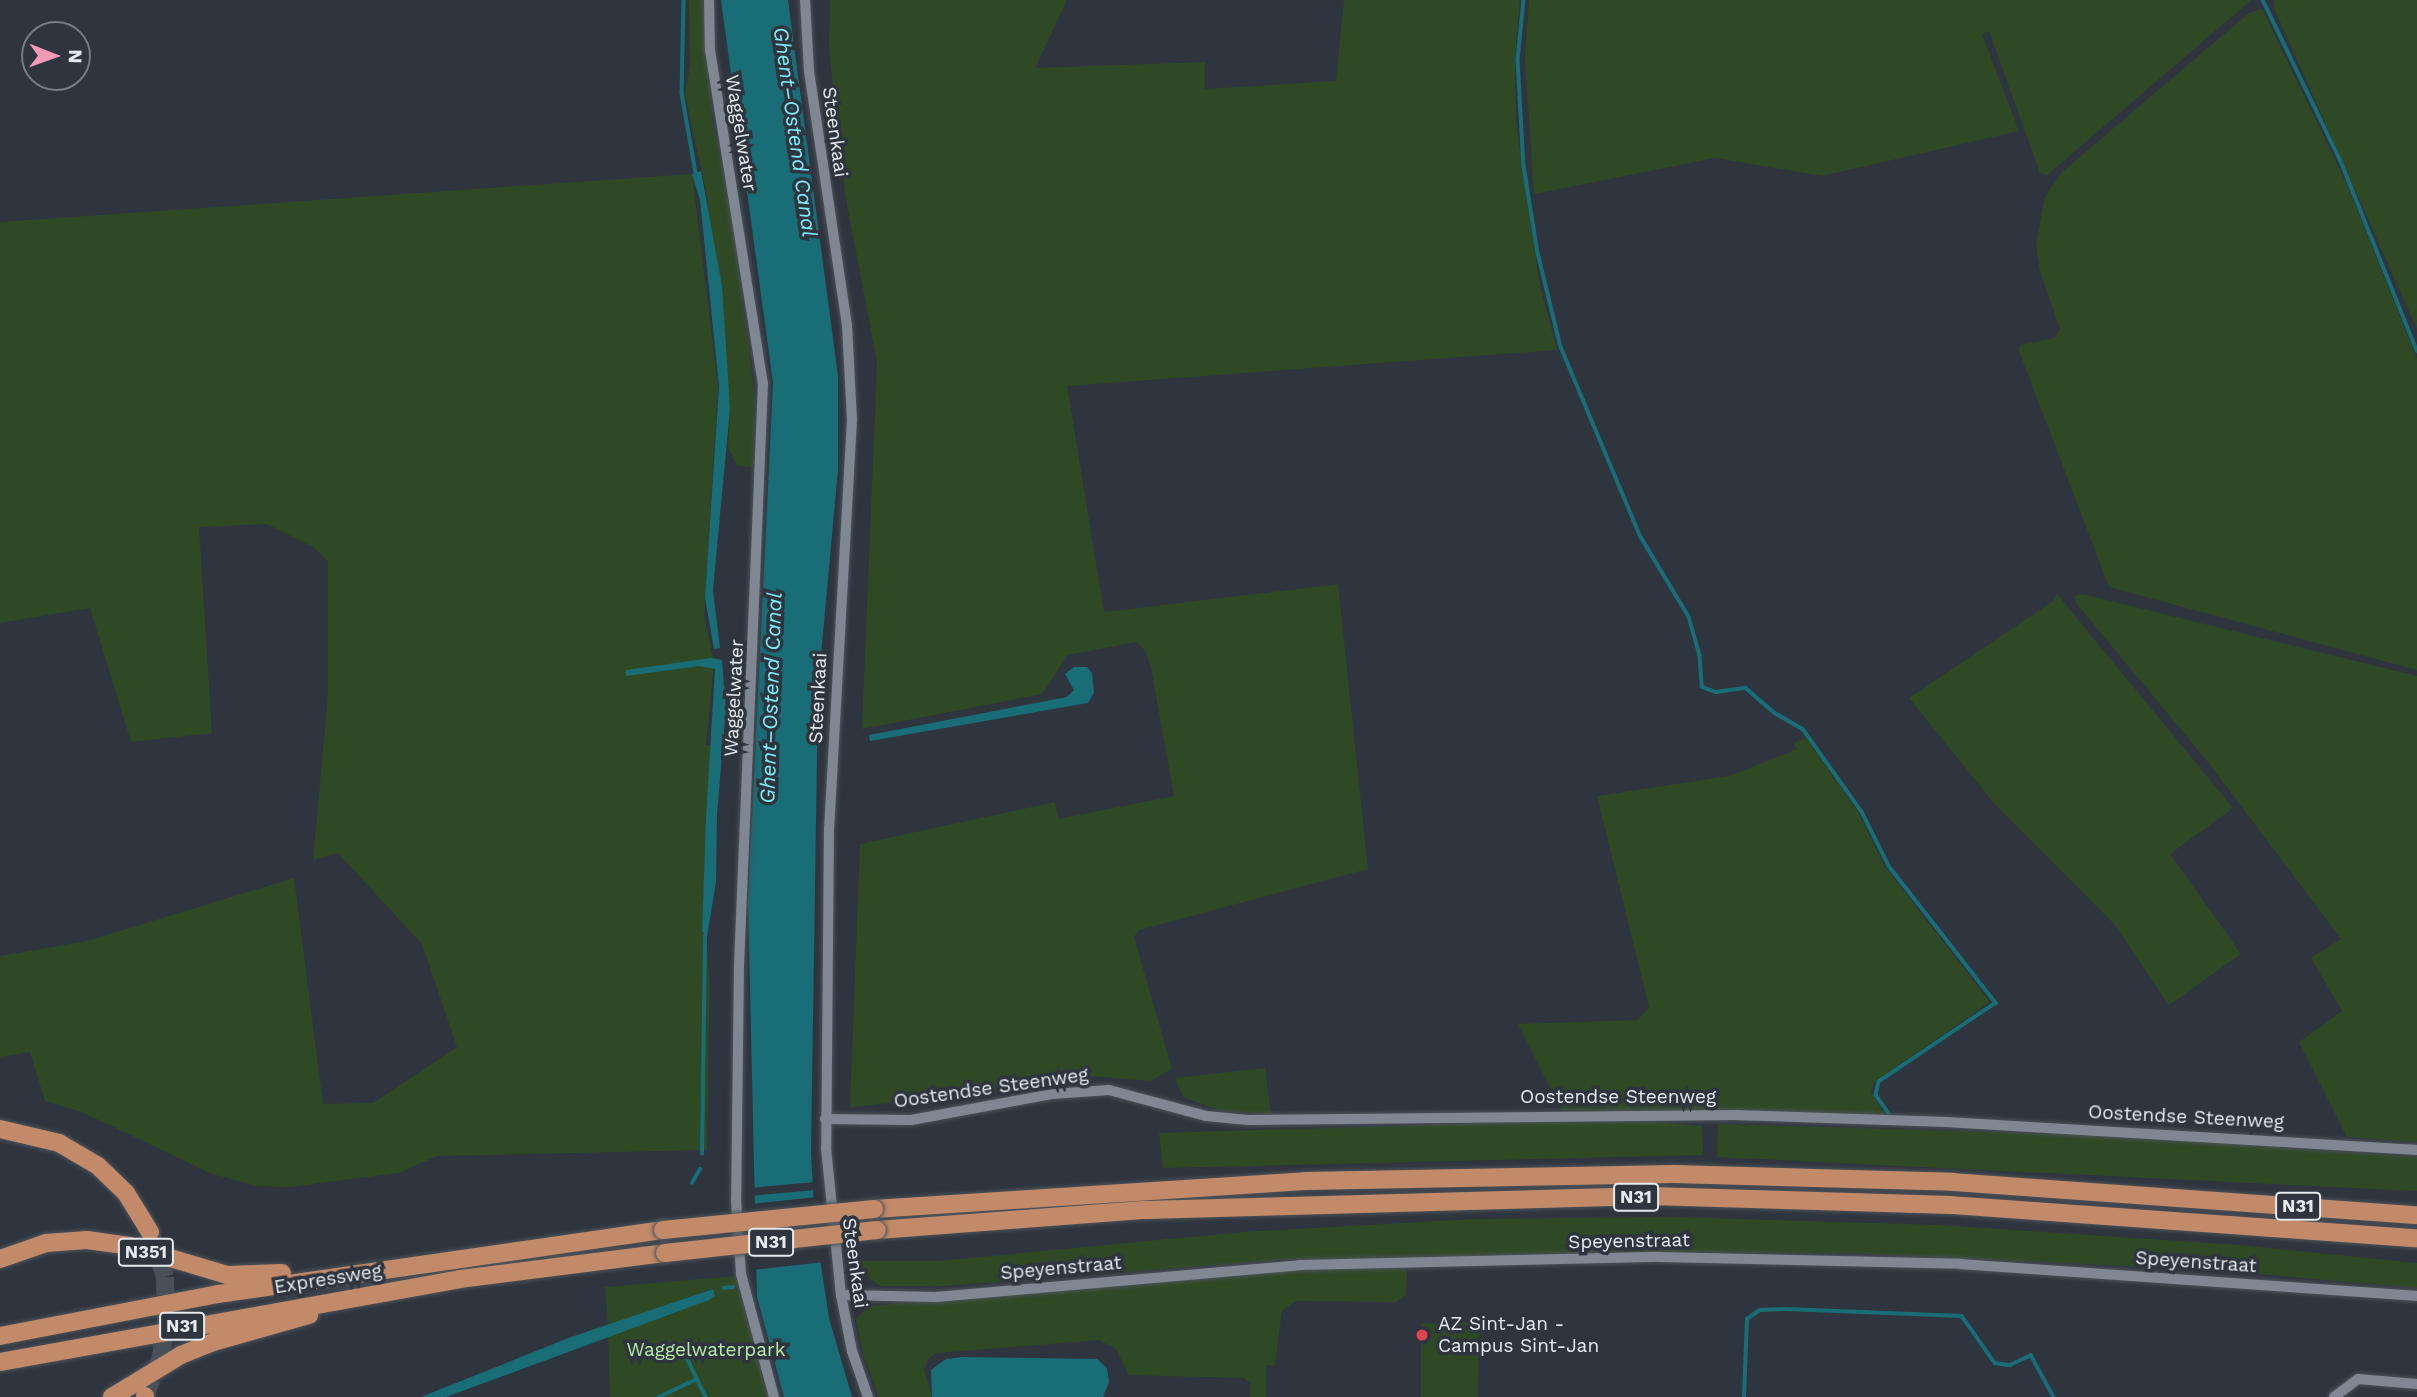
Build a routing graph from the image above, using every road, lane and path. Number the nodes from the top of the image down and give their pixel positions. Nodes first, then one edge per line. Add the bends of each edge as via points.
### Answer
1 (709, 0) edge
2 (805, 0) edge
3 (825, 1119) junction
4 (0, 1129) edge
5 (2417, 1150) edge
6 (2417, 1215) edge
7 (150, 1232) tunnel mouth
8 (2417, 1238) edge
9 (0, 1259) edge
10 (334, 1276) junction
11 (364, 1295) junction
12 (841, 1295) junction
13 (2417, 1296) edge
14 (0, 1336) edge
15 (0, 1362) edge
16 (2417, 1384) edge
17 (112, 1397) edge
18 (774, 1397) edge
19 (868, 1397) edge
20 (2334, 1397) edge

1 - 18 street, Waggelwater via 710,50 763,383 739,965 736,1200 741,1274
2 - 3 street, Steenkaai via 809,71 847,325 852,419 829,828
3 - 5 street, Oostendse Steenweg via 911,1119 1062,1093 1109,1090 1206,1116 1248,1120 1735,1115 1947,1122
3 - 12 street, Steenkaai
4 - 7 highway, N351 via 59,1143 98,1166 126,1193
6 - 10 highway, Expressweg / N31, bridge via 1953,1182 1674,1174 1292,1181 874,1209 663,1230
8 - 11 highway, Expressweg / N31, bridge via 1951,1205 1651,1196 1198,1208 877,1230 665,1253
9 - 10 highway, N351 via 46,1243 86,1240 130,1246 227,1275 293,1272
10 - 14 highway, Expressweg / N31
11 - 15 highway, Expressweg / N31
11 - 17 highway via 341,1309 213,1342 181,1355
12 - 13 street, Speyenstraat via 936,1297 1300,1265 1660,1257 1961,1264
12 - 19 street, Steenkaai via 852,1351
16 - 20 street via 2358,1379

